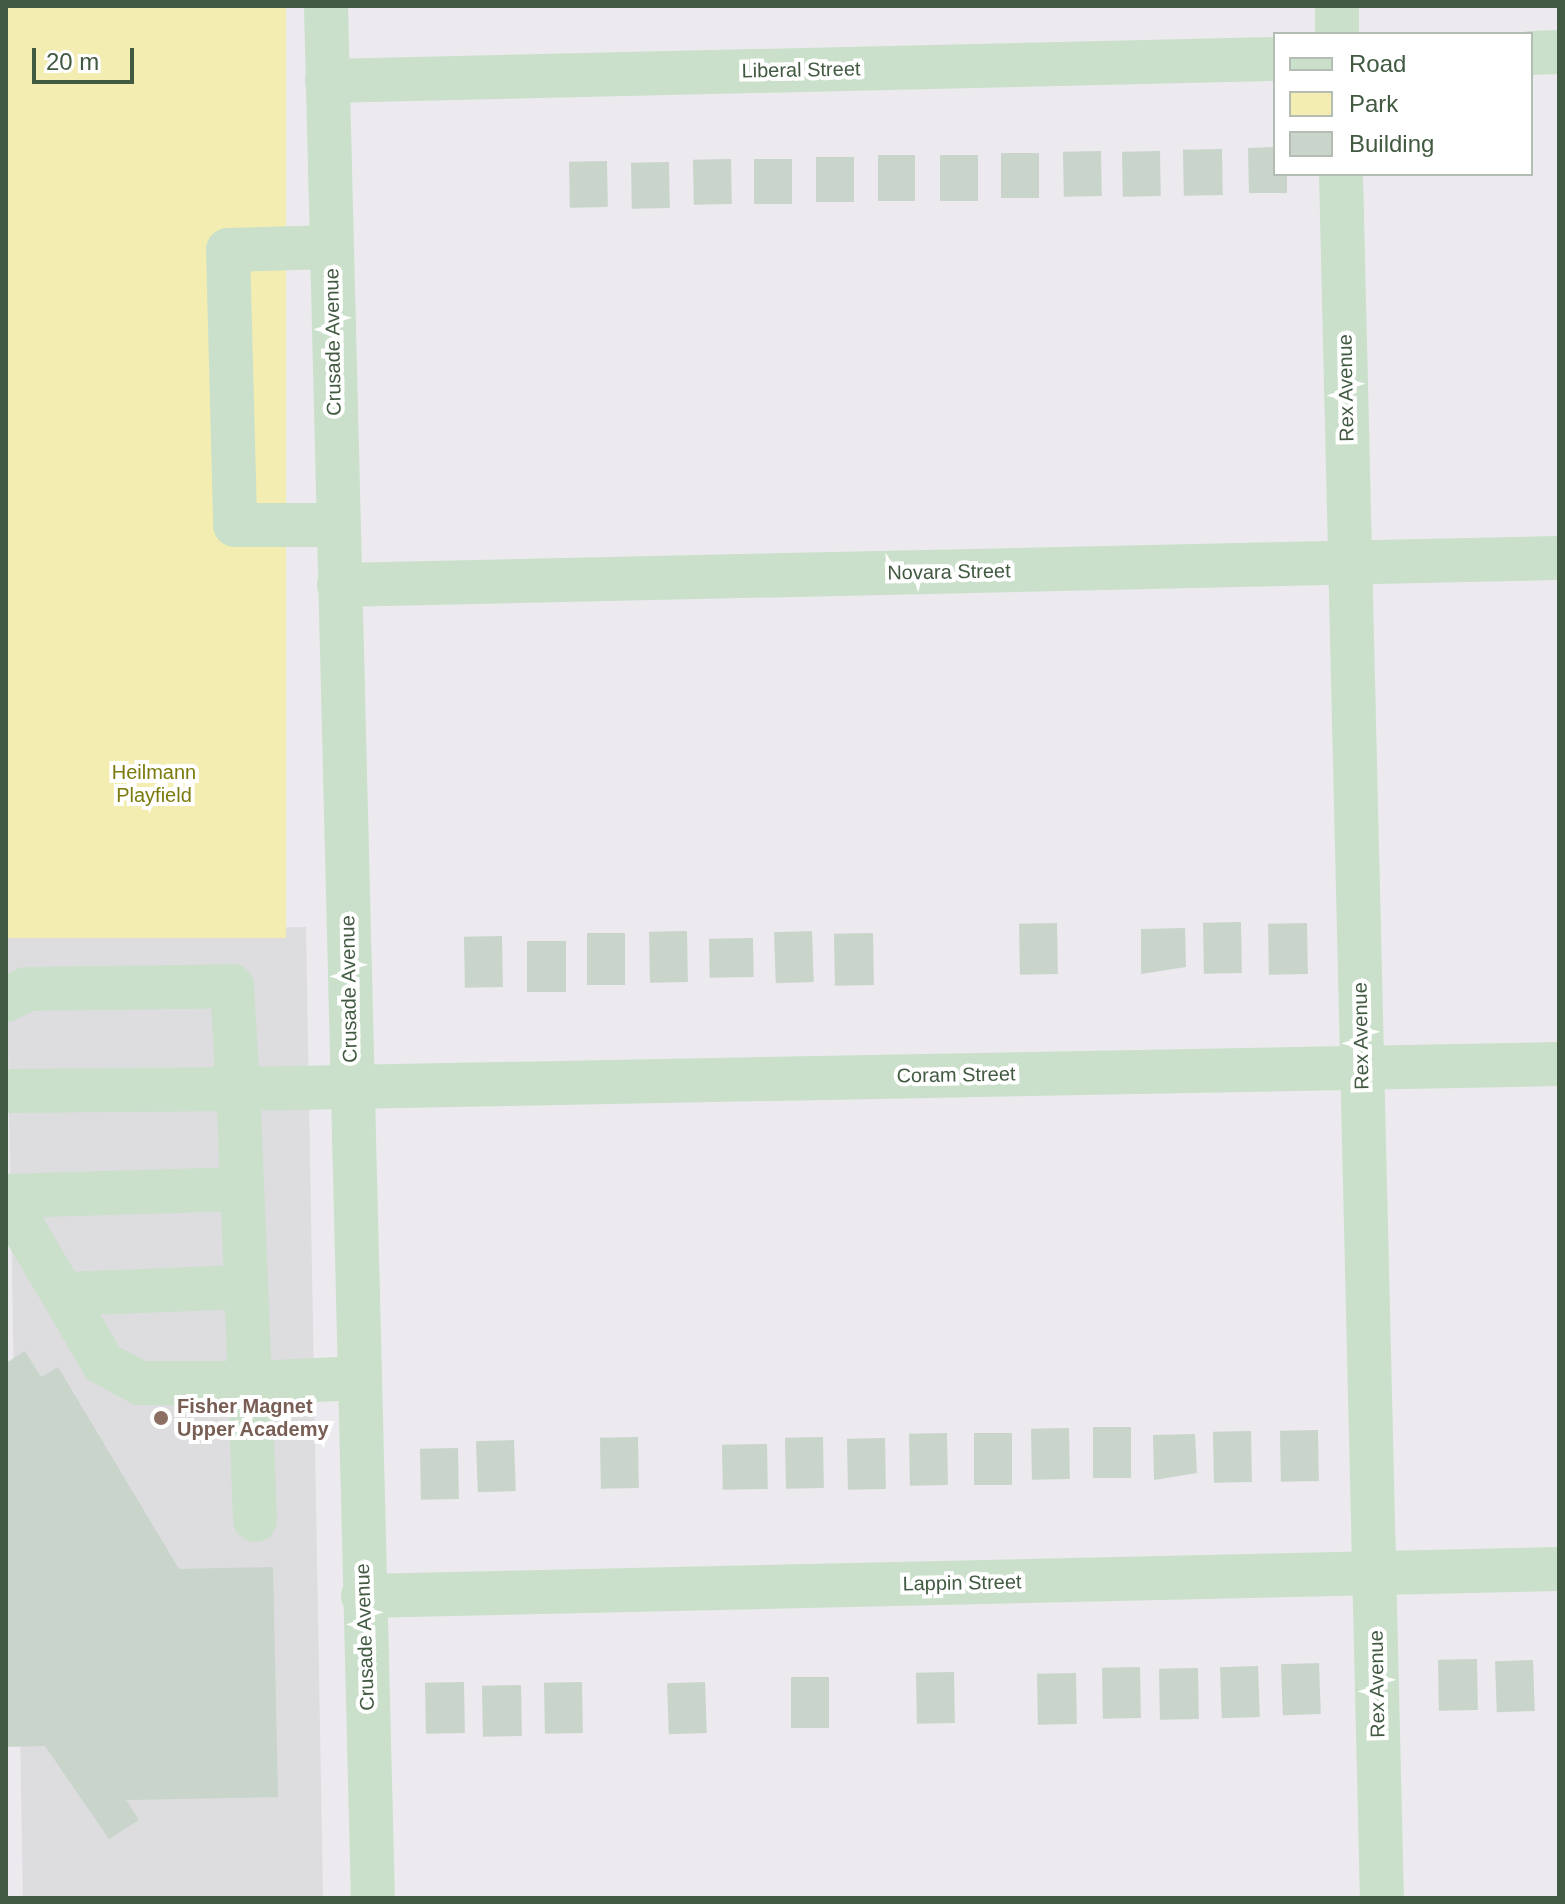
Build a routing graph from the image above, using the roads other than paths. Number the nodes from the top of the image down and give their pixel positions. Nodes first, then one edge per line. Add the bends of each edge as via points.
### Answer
1 (326, 6) edge
2 (1337, 6) edge
3 (1337, 32) edge
4 (1559, 52) edge
5 (1533, 53) edge
6 (1273, 59) edge
7 (327, 81) junction
8 (1341, 176) edge
9 (331, 247) junction
10 (338, 525) junction
11 (1559, 558) edge
12 (1350, 559) junction
13 (339, 585) junction
14 (6, 1000) edge
15 (1362, 1063) junction
16 (1559, 1064) edge
17 (351, 1086) junction
18 (238, 1089) junction
19 (6, 1091) edge
20 (242, 1189) junction
21 (6, 1197) edge
22 (244, 1287) junction
23 (63, 1294) junction
24 (358, 1378) junction
25 (250, 1383) junction
26 (255, 1520) dead end
27 (1374, 1569) junction
28 (1559, 1569) edge
29 (363, 1596) junction
30 (373, 1898) edge
31 (1382, 1898) edge

1 - 7 street, Crusade Avenue
2 - 3 street
4 - 5 street
6 - 7 street, Liberal Street
7 - 9 street, Crusade Avenue
8 - 12 street, Rex Avenue
9 - 10 street, Crusade Avenue
9 - 10 street via 228,250 235,525
10 - 13 street, Crusade Avenue
11 - 12 street, Novara Street
12 - 13 street, Novara Street
12 - 15 street, Rex Avenue
13 - 17 street, Crusade Avenue
14 - 18 street via 27,989 232,986
15 - 16 street, Coram Street
15 - 17 street, Coram Street
15 - 27 street, Rex Avenue
17 - 18 street, Coram Street
17 - 24 street, Crusade Avenue
18 - 19 street, Coram Street
18 - 20 street
20 - 21 street
20 - 22 street
21 - 23 street
22 - 23 street
22 - 25 street
23 - 25 street via 103,1363 140,1383
24 - 25 street
24 - 29 street, Crusade Avenue
25 - 26 street
27 - 28 street, Lappin Street
27 - 29 street, Lappin Street
27 - 31 street, Rex Avenue
29 - 30 street, Crusade Avenue

